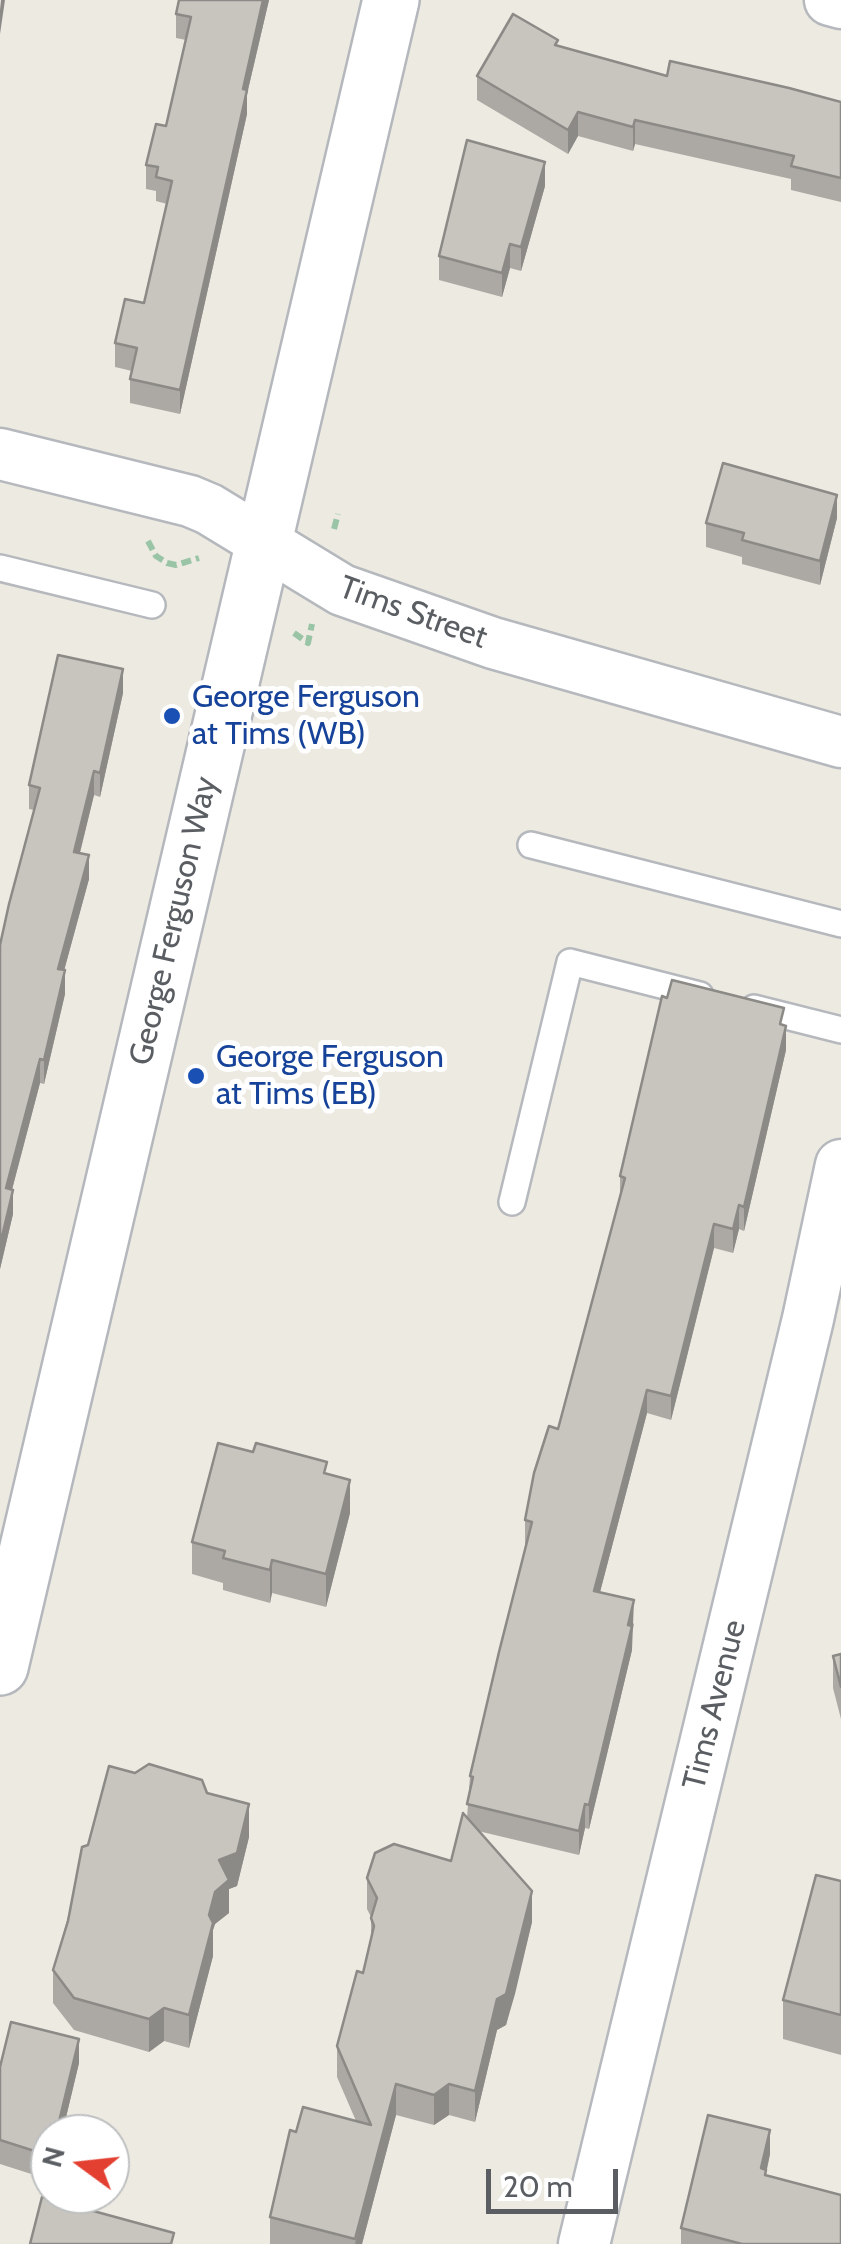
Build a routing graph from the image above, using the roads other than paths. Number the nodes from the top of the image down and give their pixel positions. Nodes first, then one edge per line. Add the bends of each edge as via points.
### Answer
1 (390, 0) edge
2 (830, 0) edge
3 (841, 3) edge
4 (0, 454) edge
5 (263, 541) junction
6 (0, 568) edge
7 (152, 605) dead end
8 (841, 742) edge
9 (531, 845) dead end
10 (841, 924) edge
11 (841, 1030) edge
12 (841, 1165) edge
13 (512, 1202) dead end
14 (0, 1668) edge
15 (584, 2244) edge

1 - 5 main road, George Ferguson Way
2 - 3 street
4 - 5 street, Tims Street via 190,500
5 - 8 street, Tims Street via 342,590 494,642
5 - 14 main road, George Ferguson Way
6 - 7 lane
9 - 10 lane
11 - 13 lane via 570,962
12 - 15 street, Tims Avenue

